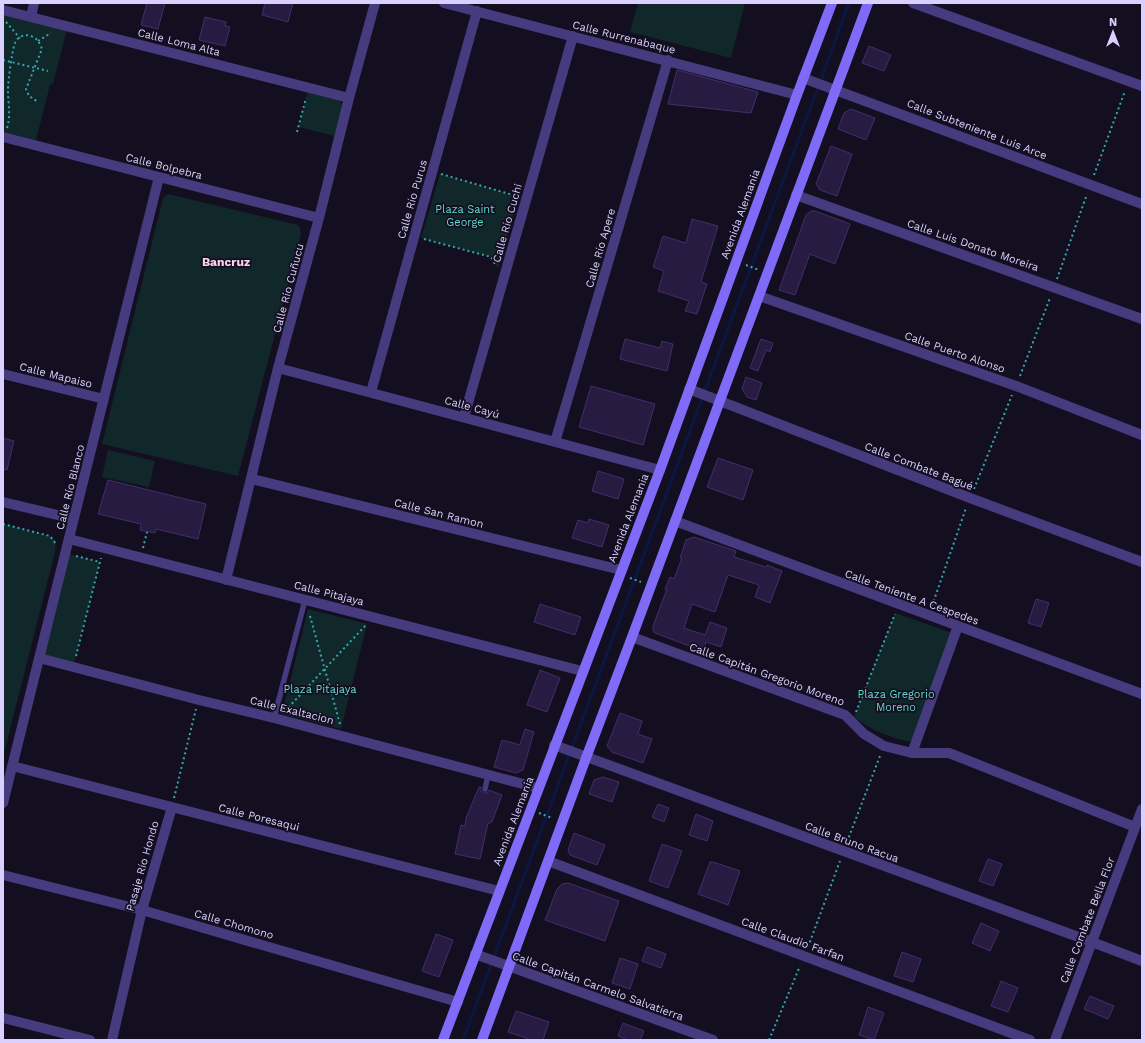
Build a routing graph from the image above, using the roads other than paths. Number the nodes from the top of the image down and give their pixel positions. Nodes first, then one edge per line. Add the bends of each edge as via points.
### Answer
1 (34, 3) edge
2 (376, 3) edge
3 (444, 3) edge
4 (868, 3) edge
5 (913, 3) edge
6 (828, 5) edge
7 (3, 10) edge
8 (477, 12) junction
9 (31, 17) junction
10 (573, 36) junction
11 (668, 60) junction
12 (805, 78) junction
13 (1142, 86) edge
14 (834, 88) junction
15 (797, 95) junction
16 (349, 98) junction
17 (4, 141) edge
18 (159, 177) junction
19 (796, 195) junction
20 (1142, 204) edge
21 (319, 218) junction
22 (759, 296) junction
23 (1142, 319) edge
24 (278, 368) junction
25 (3, 374) edge
26 (692, 391) junction
27 (371, 392) junction
28 (104, 399) junction
29 (716, 400) junction
30 (464, 417) junction
31 (1142, 435) edge
32 (555, 442) junction
33 (660, 470) junction
34 (252, 479) junction
35 (3, 502) edge
36 (74, 519) junction
37 (675, 521) junction
38 (69, 539) junction
39 (1142, 562) edge
40 (621, 570) junction
41 (226, 580) junction
42 (305, 600) junction
43 (958, 626) junction
44 (632, 637) junction
45 (39, 658) junction
46 (582, 671) junction
47 (1142, 694) edge
48 (274, 718) junction
49 (557, 747) junction
50 (912, 753) junction
51 (586, 758) junction
52 (12, 766) junction
53 (488, 775) junction
54 (538, 788) junction
55 (485, 789) dead end
56 (3, 803) edge
57 (172, 807) junction
58 (1142, 809) edge
59 (1135, 827) junction
60 (548, 861) junction
61 (3, 875) edge
62 (499, 891) junction
63 (142, 910) junction
64 (1092, 942) junction
65 (480, 956) junction
66 (1142, 962) edge
67 (509, 967) junction
68 (458, 1002) junction
69 (3, 1018) edge
70 (90, 1040) edge
71 (112, 1040) edge
72 (443, 1040) edge
73 (482, 1040) edge
74 (713, 1040) edge
75 (1030, 1040) edge
76 (1055, 1040) edge

1 - 9 street
2 - 16 street, Calle Río Cuñucu
3 - 8 street, Calle Rurrenabaque
4 - 14 main road
5 - 13 street
6 - 12 main road, Avenida Alemania
7 - 9 street, Calle Loma Alta
8 - 10 street, Calle Rurrenabaque
8 - 27 street, Calle Río Purus
9 - 16 street, Calle Loma Alta
10 - 11 street, Calle Rurrenabaque
10 - 30 street, Calle Río Cuchi
11 - 15 street, Calle Rurrenabaque
11 - 32 street, Calle Río Apere
12 - 14 street, Calle Subteniente Luis Arce
12 - 15 main road, Avenida Alemania
14 - 19 main road
14 - 20 street, Calle Subteniente Luis Arce
15 - 26 main road, Avenida Alemania
16 - 21 street, Calle Río Cuñucu
17 - 18 street, Calle Bolpebra
18 - 21 street, Calle Bolpebra
18 - 28 street, Calle Río Blanco
19 - 22 main road
19 - 23 street, Calle Luis Donato Moreira
21 - 24 street, Calle Río Cuñucu
22 - 29 main road
22 - 31 street, Calle Puerto Alonso via 1016,386
24 - 27 street, Calle Cayú
24 - 34 street, Calle Río Cuñucu
25 - 28 street, Calle Mapaiso
26 - 29 street, Calle Combate Bagué
26 - 33 main road, Avenida Alemania
27 - 30 street, Calle Cayú
28 - 36 street, Calle Río Blanco
29 - 37 main road
29 - 39 street, Calle Combate Bagué
30 - 32 street, Calle Cayú
32 - 33 street, Calle Cayú
33 - 40 main road, Avenida Alemania
34 - 40 street, Calle San Ramon
34 - 41 street, Calle Río Cuñucu
35 - 36 street
36 - 38 street, Calle Río Blanco
37 - 43 street, Calle Teniente A Cespedes
37 - 44 main road
38 - 41 street, Calle Pitajaya
38 - 45 street, Calle Río Blanco
40 - 46 main road, Avenida Alemania
41 - 42 street, Calle Pitajaya
42 - 46 street, Calle Pitajaya
42 - 48 lane
43 - 47 street, Calle Teniente A Cespedes
43 - 50 street
44 - 50 street, Calle Capitán Gregorio Moreno via 845,715 864,734 884,746
44 - 51 main road
45 - 48 street, Calle Exaltacion
45 - 52 street, Calle Río Blanco
46 - 49 main road, Avenida Alemania
48 - 53 street, Calle Exaltacion
49 - 51 street, Calle Bruno Racua
49 - 54 main road, Avenida Alemania
50 - 59 street, Calle Capitán Gregorio Moreno via 949,753
51 - 60 main road
51 - 64 street, Calle Bruno Racua
52 - 56 street, Calle Río Blanco
52 - 57 street, Calle Poresaqui
53 - 54 street, Calle Exaltacion
53 - 55 lane
54 - 62 main road, Avenida Alemania
57 - 62 street, Calle Poresaqui
57 - 63 street, Pasaje Río Hondo
58 - 59 street, Calle Combate Bella Flor
59 - 64 street, Calle Combate Bella Flor
60 - 67 main road
60 - 75 street, Calle Claudio Farfan
61 - 63 street, Calle Chomono
62 - 65 main road, Avenida Alemania
63 - 68 street, Calle Chomono
63 - 71 street, Pasaje Río Hondo
64 - 66 street, Calle Bruno Racua
64 - 76 street, Calle Combate Bella Flor
65 - 67 street, Calle Capitán Carmelo Salvatierra
65 - 68 main road, Avenida Alemania
67 - 73 main road
67 - 74 street, Calle Capitán Carmelo Salvatierra
68 - 72 main road, Avenida Alemania
69 - 70 street

